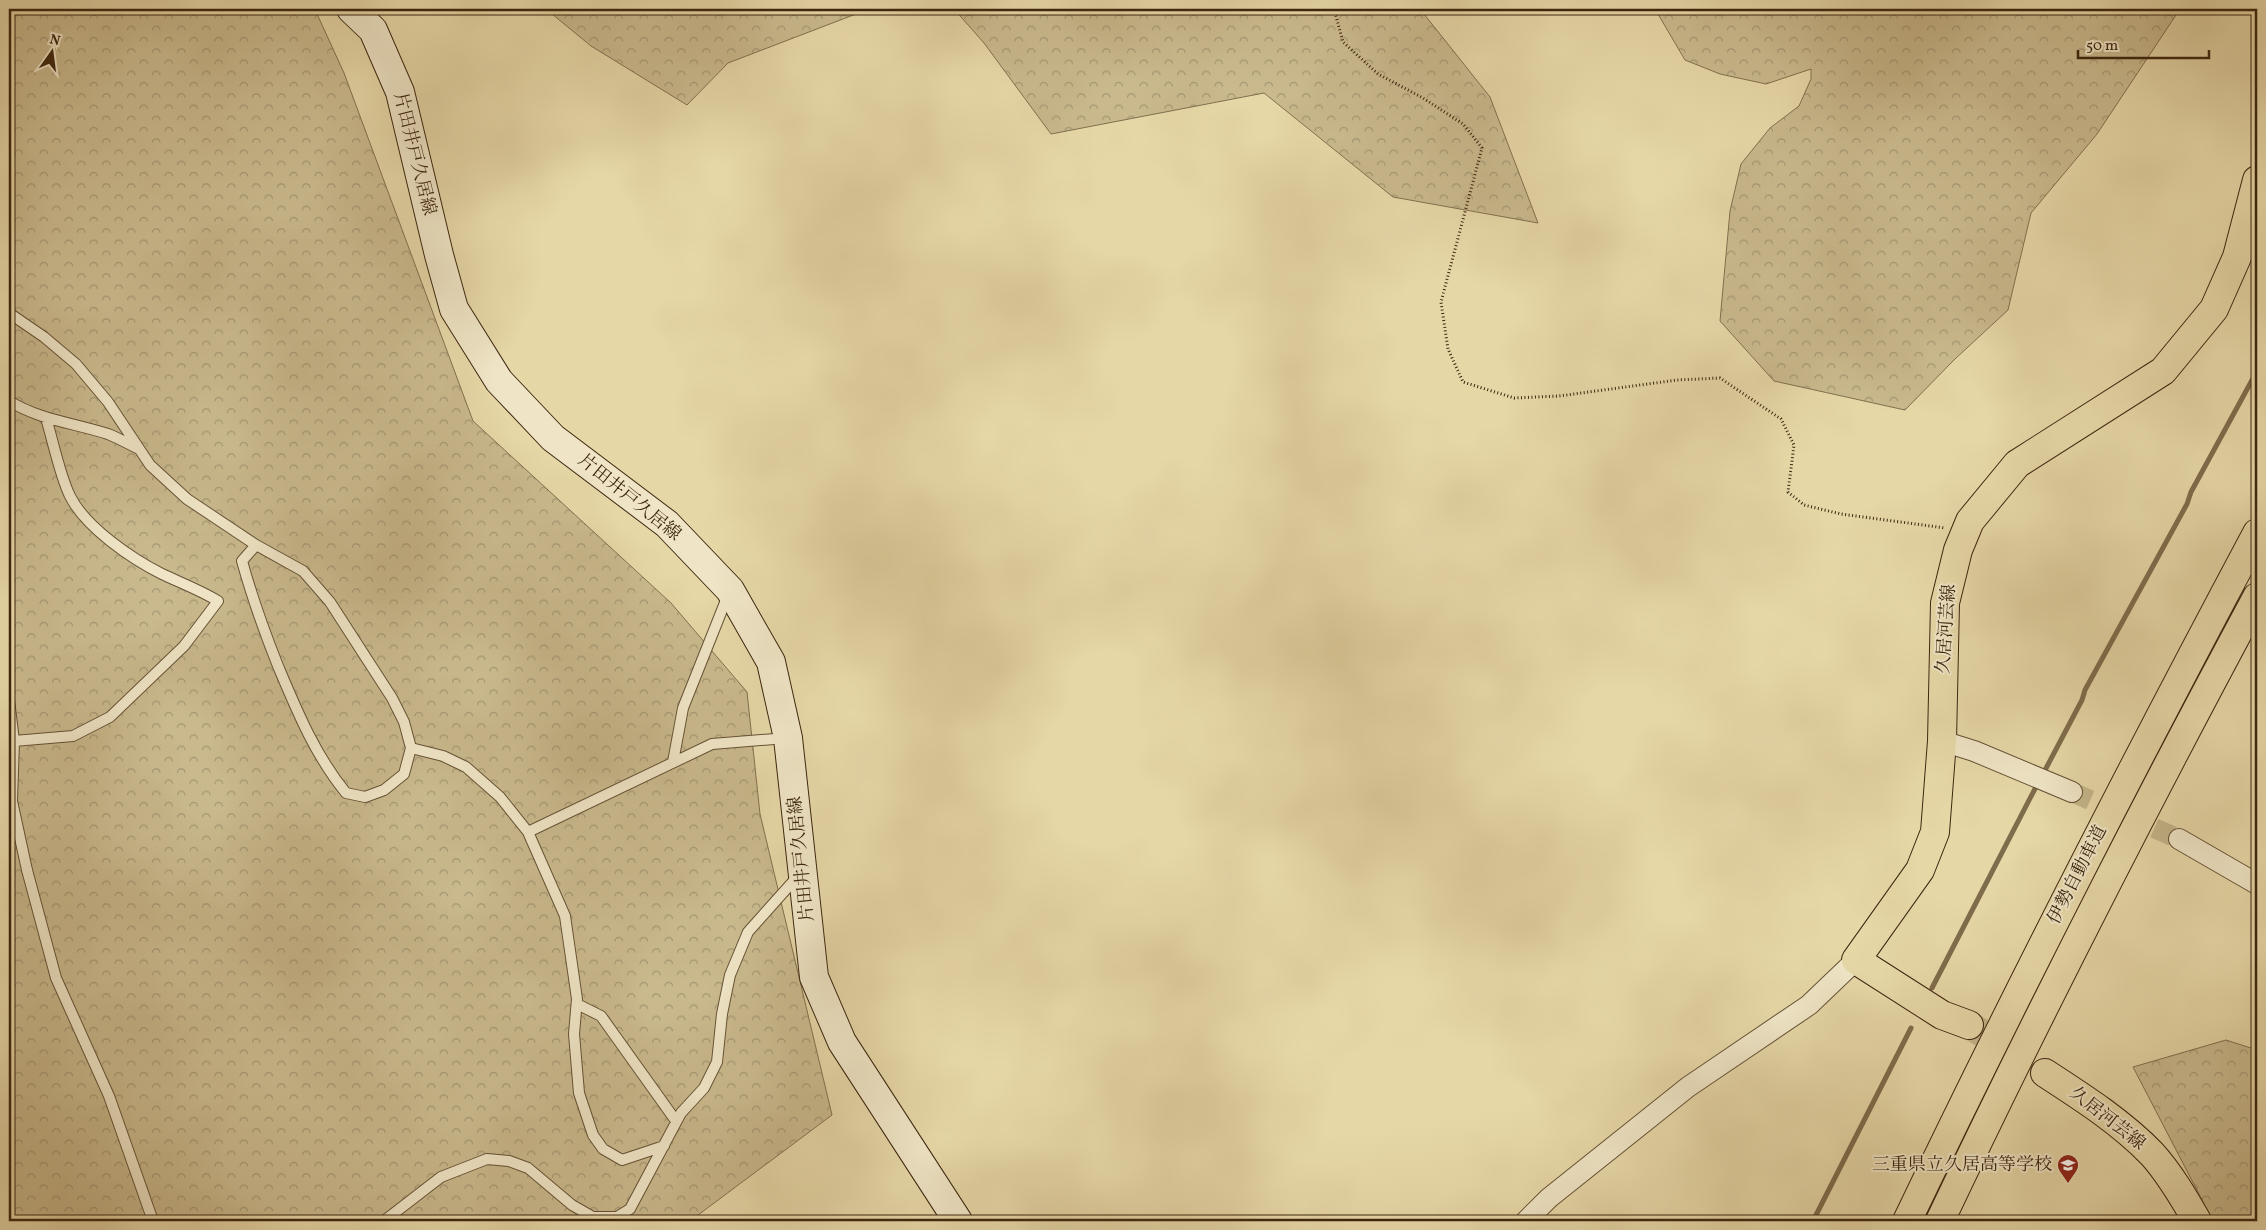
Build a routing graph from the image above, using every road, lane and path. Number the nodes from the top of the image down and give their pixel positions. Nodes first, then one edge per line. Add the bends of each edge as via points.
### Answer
1 (351, 9) edge
2 (1334, 9) edge
3 (2257, 180) edge
4 (9, 313) edge
5 (9, 400) edge
6 (46, 418) junction
7 (138, 448) junction
8 (1965, 531) junction
9 (2257, 533) edge
10 (256, 545) junction
11 (730, 590) junction
12 (2257, 596) edge
13 (9, 700) edge
14 (788, 738) junction
15 (14, 741) junction
16 (1942, 742) junction
17 (411, 748) junction
18 (673, 762) junction
19 (2072, 792) tunnel mouth
20 (528, 832) junction
21 (2179, 839) tunnel mouth
22 (803, 870) junction
23 (2257, 884) edge
24 (1856, 960) junction
25 (577, 1004) junction
26 (1969, 1025) tunnel mouth
27 (2045, 1073) tunnel mouth
28 (676, 1121) junction
29 (664, 1146) junction
30 (153, 1221) edge
31 (384, 1221) edge
32 (958, 1221) edge
33 (1526, 1221) edge
34 (1907, 1221) edge
35 (1940, 1221) edge
36 (2197, 1221) edge

1 - 11 main road, 片田井戸久居線 via 374,30 400,92 454,309 499,381 553,438 667,524
2 - 8 path via 1343,42 1378,74 1463,124 1482,148 1441,302 1448,349 1463,382 1514,398 1720,378 1781,419 1794,445 1788,492 1804,505 1841,514
3 - 8 main road, 久居河芸線 via 2237,257 2214,309 2163,371 2017,464
4 - 7 lane via 76,364 108,402
5 - 6 lane
6 - 7 lane via 109,435
6 - 15 lane via 70,496 83,515 106,537 149,567 218,601 184,646 110,717 74,736
7 - 10 lane via 150,465 187,499
8 - 16 main road, 久居河芸線 via 1945,603
9 - 34 main road, 伊勢自動車道 via 1989,1049
10 - 17 lane via 303,571 330,602 392,698 404,722
10 - 17 lane via 242,561 253,602 299,718 336,781 346,793 365,797 384,790 404,774
11 - 14 main road, 片田井戸久居線 via 771,662
11 - 18 lane via 683,708
12 - 35 main road, 伊勢自動車道 via 2015,1063
13 - 15 lane
14 - 18 lane via 712,744
14 - 22 main road, 片田井戸久居線
15 - 30 lane via 12,802 56,978 109,1096
16 - 19 street
16 - 24 main road, 久居河芸線 via 1935,832 1920,870
17 - 20 lane via 443,756 466,767 500,797
18 - 20 lane
20 - 25 lane via 565,916
21 - 23 street
22 - 28 lane via 748,932 730,975 717,1062 704,1088 680,1112
22 - 32 main road, 片田井戸久居線 via 814,977 842,1042
24 - 26 main road via 1942,1015
24 - 33 street via 1809,1005 1688,1087 1549,1198
25 - 28 lane via 601,1016
25 - 29 lane via 574,1034 579,1093 593,1136 603,1148 622,1160
27 - 36 main road, 久居河芸線 via 2118,1123 2152,1154
28 - 29 lane
29 - 31 lane via 630,1209 617,1217 593,1217 572,1205 528,1168 509,1161 487,1159 441,1177

